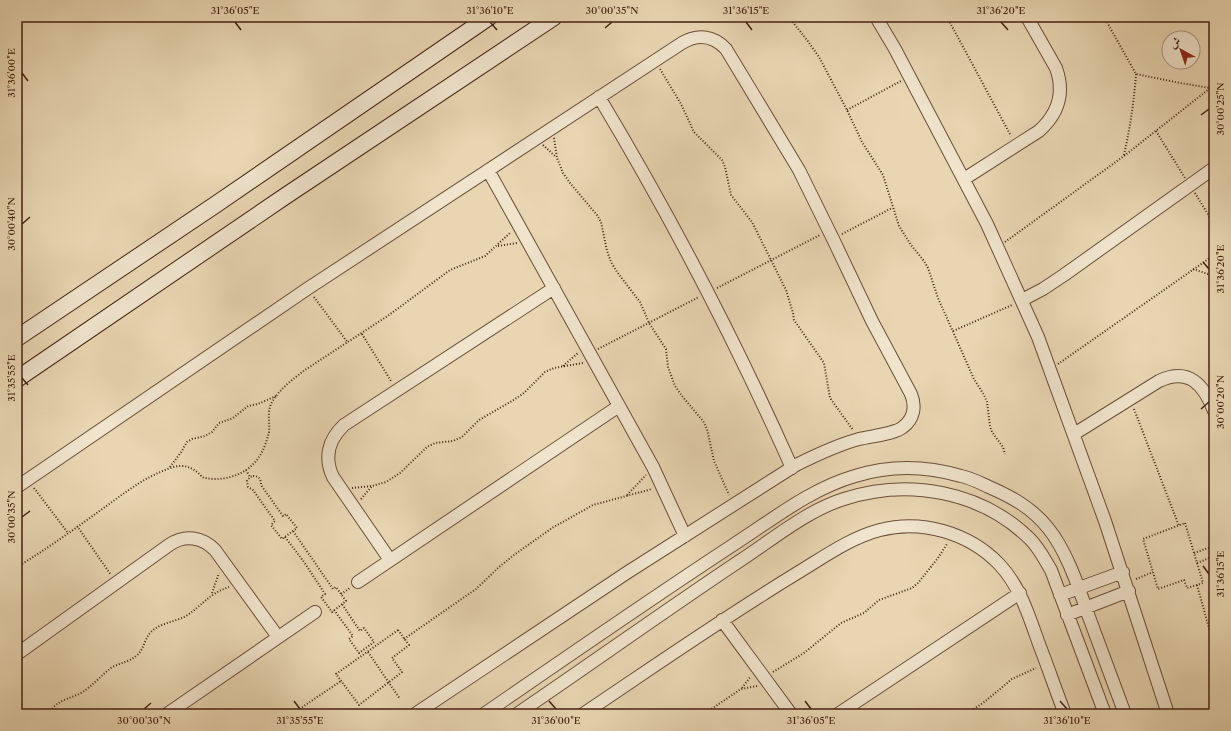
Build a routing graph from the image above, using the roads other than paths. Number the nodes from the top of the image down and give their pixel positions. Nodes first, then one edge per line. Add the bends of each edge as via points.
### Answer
1 (489, 17) edge
2 (554, 17) edge
3 (876, 17) edge
4 (1026, 17) edge
5 (599, 97) junction
6 (1214, 168) edge
7 (488, 170) junction
8 (964, 179) junction
9 (554, 288) junction
10 (1022, 300) junction
11 (17, 338) edge
12 (17, 379) edge
13 (619, 406) junction
14 (1214, 412) edge
15 (1074, 434) junction
16 (792, 468) junction
17 (17, 487) edge
18 (684, 536) junction
19 (390, 560) junction
20 (358, 582) dead end
21 (1126, 582) junction
22 (1078, 588) junction
23 (1020, 593) junction
24 (1060, 595) junction
25 (1086, 608) junction
26 (315, 612) dead end
27 (1067, 615) junction
28 (722, 620) junction
29 (278, 637) junction
30 (17, 654) edge
31 (419, 713) edge
32 (167, 714) edge
33 (484, 714) edge
34 (517, 714) edge
35 (583, 714) edge
36 (791, 714) edge
37 (838, 714) edge
38 (1065, 714) edge
39 (1105, 714) edge
40 (1125, 714) edge
41 (1168, 714) edge

1 - 11 main road
2 - 12 main road
3 - 8 street via 896,49
4 - 8 street via 1059,77 1060,96 1056,111 1039,131
5 - 7 street
5 - 16 street via 699,272 746,366
5 - 16 street via 687,40 705,37 717,41 726,49 798,170 911,394 914,409 911,419 900,429 825,451
6 - 10 street via 1054,282
7 - 9 street
7 - 17 street
8 - 10 street
9 - 13 street
9 - 19 street via 344,425 334,436 329,448 328,463 333,477
10 - 15 street via 1051,369
13 - 18 street via 654,467
13 - 19 street
14 - 15 street via 1202,387 1183,377 1164,378
15 - 21 street
16 - 18 street
18 - 31 street
19 - 20 street
21 - 22 street
21 - 25 street
21 - 41 street
22 - 24 street
22 - 25 street
22 - 33 street via 1064,552 1050,529 1031,510 1009,496 964,476 946,472 918,468 874,471 842,480 813,494 675,583
23 - 28 street via 1007,573 971,542 934,529 907,526 881,530 843,545
23 - 37 street
23 - 38 street
24 - 27 street
24 - 34 street via 1051,570 1031,540 1007,521 981,506 952,496 922,490 890,489 858,495 813,512
25 - 27 street
25 - 40 street
26 - 29 street
27 - 39 street
28 - 35 street
28 - 36 street
29 - 30 street via 222,559 205,542 192,538 180,539 169,545
29 - 32 street

